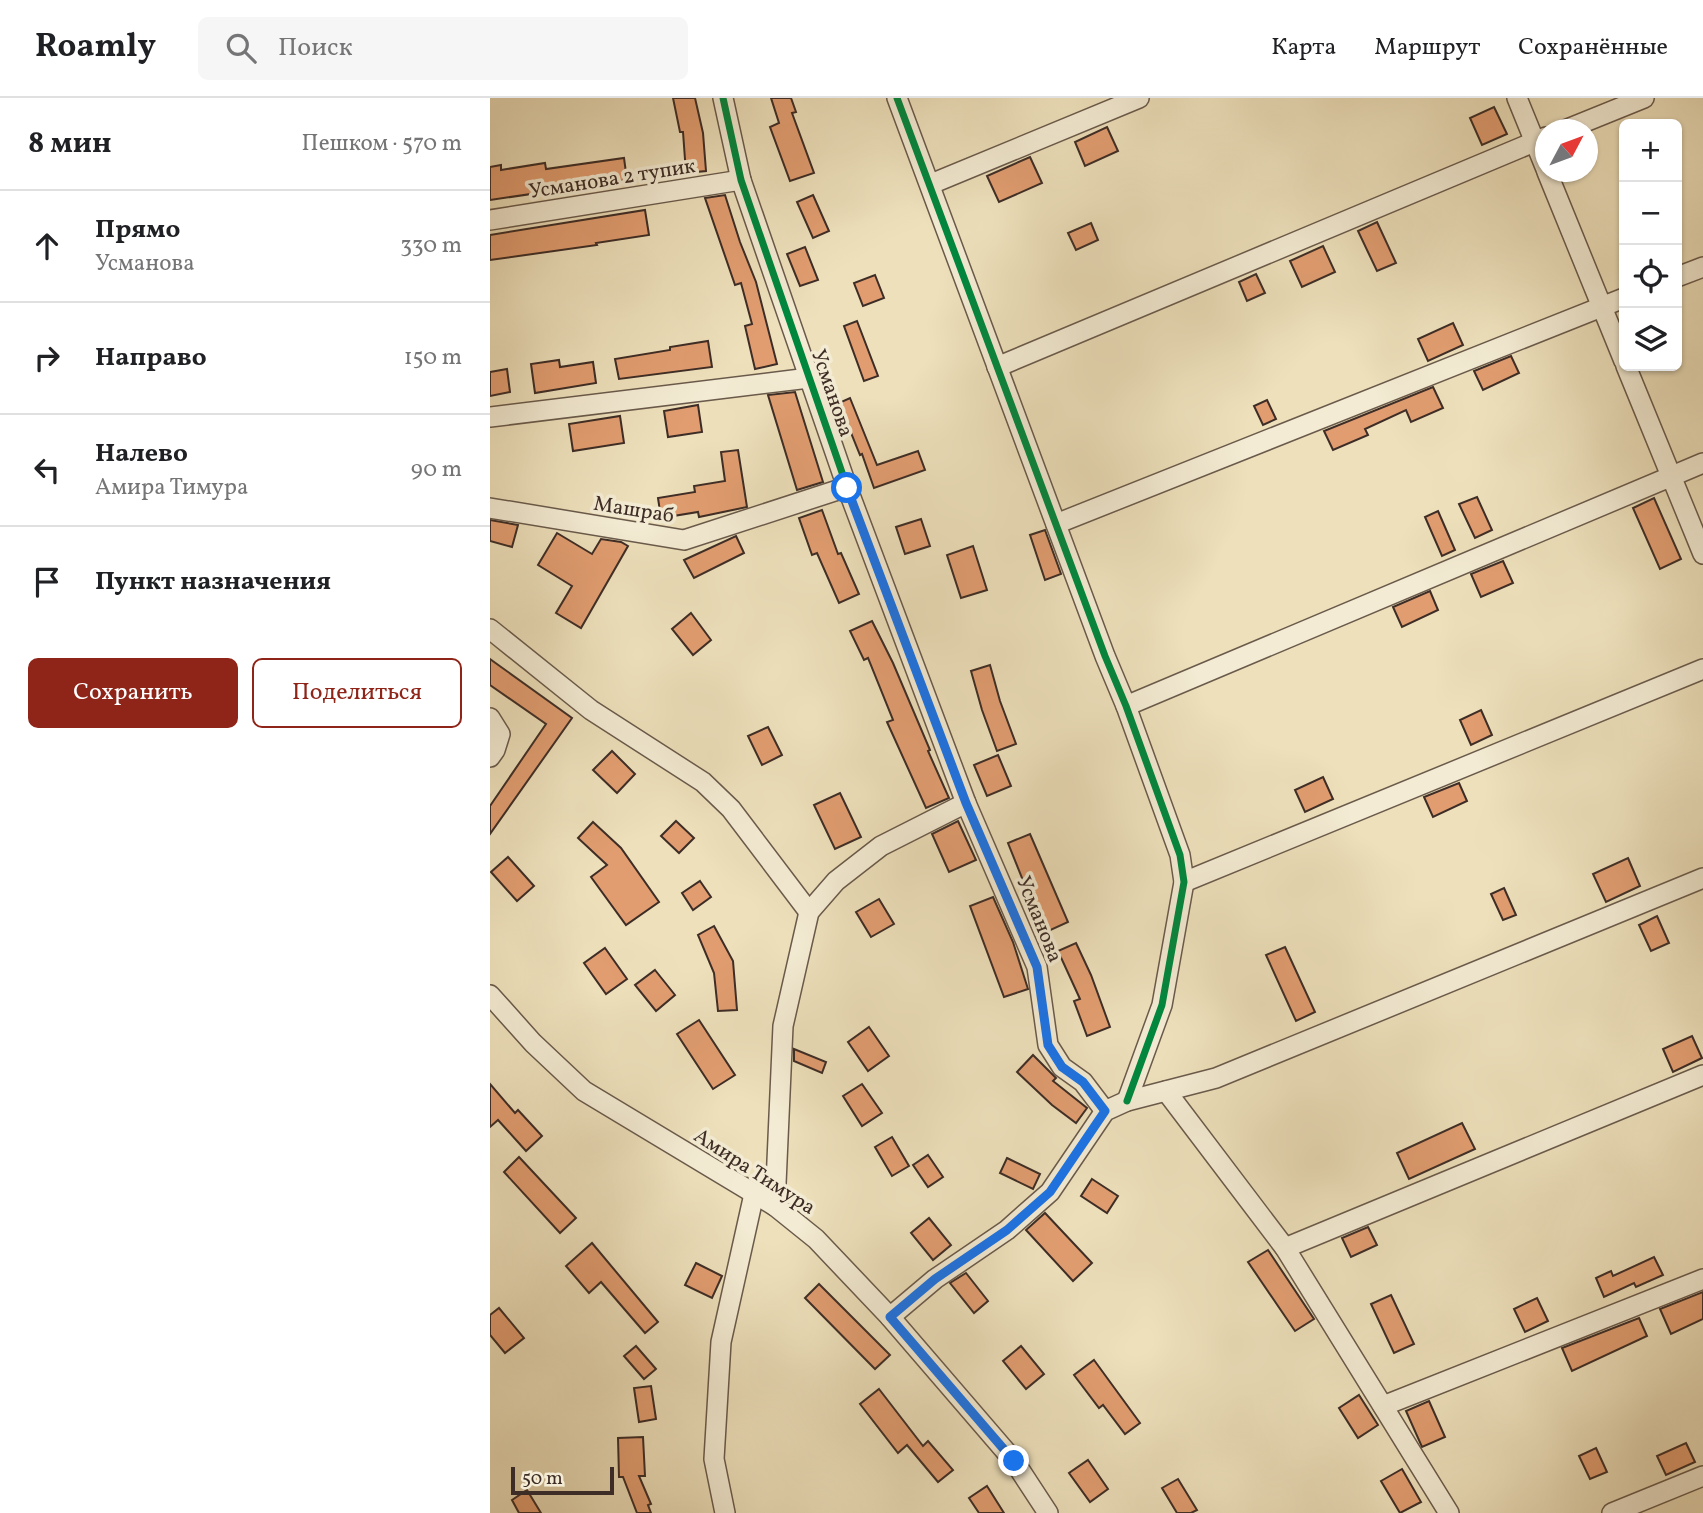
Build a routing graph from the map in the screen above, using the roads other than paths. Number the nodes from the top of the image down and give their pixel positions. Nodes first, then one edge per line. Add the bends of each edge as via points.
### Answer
1 (723, 98) edge
2 (897, 98) edge
3 (1139, 98) edge
4 (1517, 98) edge
5 (1644, 98) edge
6 (1592, 119) edge
7 (1535, 130) edge
8 (1535, 141) edge
9 (741, 180) junction
10 (1551, 182) edge
11 (931, 184) junction
12 (490, 220) edge
13 (1703, 267) edge
14 (1682, 275) edge
15 (1619, 300) edge
16 (1602, 306) junction
17 (1619, 348) edge
18 (997, 367) junction
19 (1628, 371) edge
20 (809, 378) junction
21 (490, 417) edge
22 (1703, 463) edge
23 (1671, 475) junction
24 (847, 488) junction
25 (490, 508) edge
26 (1056, 524) junction
27 (1703, 554) edge
28 (490, 629) edge
29 (1703, 668) edge
30 (1126, 706) junction
31 (490, 718) edge
32 (490, 757) edge
33 (966, 803) junction
34 (1703, 878) edge
35 (1184, 882) junction
36 (808, 912) junction
37 (490, 995) edge
38 (1703, 1075) edge
39 (1166, 1091) junction
40 (1127, 1101) junction
41 (1105, 1111) junction
42 (754, 1194) junction
43 (775, 1206) junction
44 (1285, 1248) junction
45 (1703, 1279) edge
46 (890, 1317) junction
47 (1383, 1406) junction
48 (1703, 1476) edge
49 (725, 1513) edge
50 (1048, 1513) edge
51 (1449, 1513) edge
52 (1612, 1513) edge

1 - 9 street, Усманова
2 - 11 street
3 - 11 street
4 - 7 street
5 - 6 street
8 - 18 street
9 - 12 street, Усманова 2 тупик
9 - 20 street, Усманова
10 - 16 street
11 - 18 street
13 - 14 street
15 - 16 street
16 - 17 street
16 - 26 street
18 - 26 street
19 - 23 street
20 - 21 street
20 - 24 street, Усманова
22 - 23 street
23 - 27 street
23 - 30 street
24 - 25 street, Машраб via 684,540
24 - 33 street, Усманова
26 - 30 street
28 - 36 street via 591,710 703,782 731,809
29 - 35 street
30 - 35 street via 1180,855
31 - 32 street via 500,734
33 - 36 street via 881,846 836,881
33 - 41 street, Усманова via 1037,967 1048,1045 1062,1067 1083,1082
34 - 39 street via 1216,1078
35 - 40 street via 1162,1004
36 - 43 street via 783,1026
37 - 42 street, Амира Тимура via 584,1091
38 - 44 street
39 - 40 street
39 - 44 street
40 - 41 street
41 - 46 street via 1050,1192
42 - 43 street, Амира Тимура
42 - 49 street via 721,1342 714,1459
43 - 46 street, Амира Тимура via 816,1239
44 - 47 street
45 - 47 street
46 - 50 street, Амира Тимура via 1014,1461
47 - 51 street
48 - 52 street

